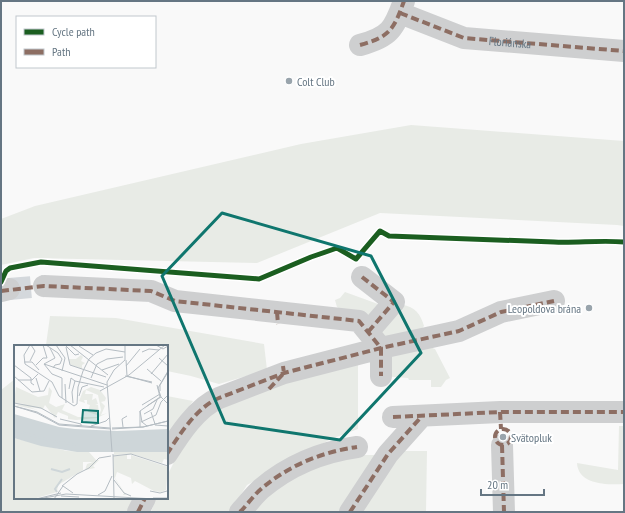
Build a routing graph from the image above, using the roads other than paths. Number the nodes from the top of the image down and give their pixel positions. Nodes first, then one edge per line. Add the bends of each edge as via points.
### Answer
1 (402, 7) edge
2 (360, 45) dead end
3 (624, 51) edge
4 (362, 277) dead end
5 (44, 286) tunnel mouth
6 (554, 301) dead end
7 (374, 340) junction
8 (284, 369) junction
9 (381, 376) dead end
10 (269, 389) dead end
11 (624, 412) edge
12 (422, 416) junction
13 (393, 417) dead end
14 (501, 429) junction
15 (357, 447) dead end
16 (168, 452) edge
17 (144, 499) edge
18 (138, 512) edge
19 (240, 512) edge
20 (350, 512) edge
21 (504, 512) edge

1 - 2 street via 394,26 385,36
1 - 3 street, Floriánska via 464,38
4 - 7 street via 394,302
5 - 7 street via 151,291 175,301 278,318 359,322
6 - 7 street via 501,312 459,331
7 - 8 street
7 - 9 street
8 - 10 street
8 - 16 street via 212,401 184,428
11 - 14 street
12 - 13 street
12 - 14 street
12 - 20 street via 388,454
14 - 21 street
15 - 19 street via 338,450 295,465 261,489
17 - 18 street

